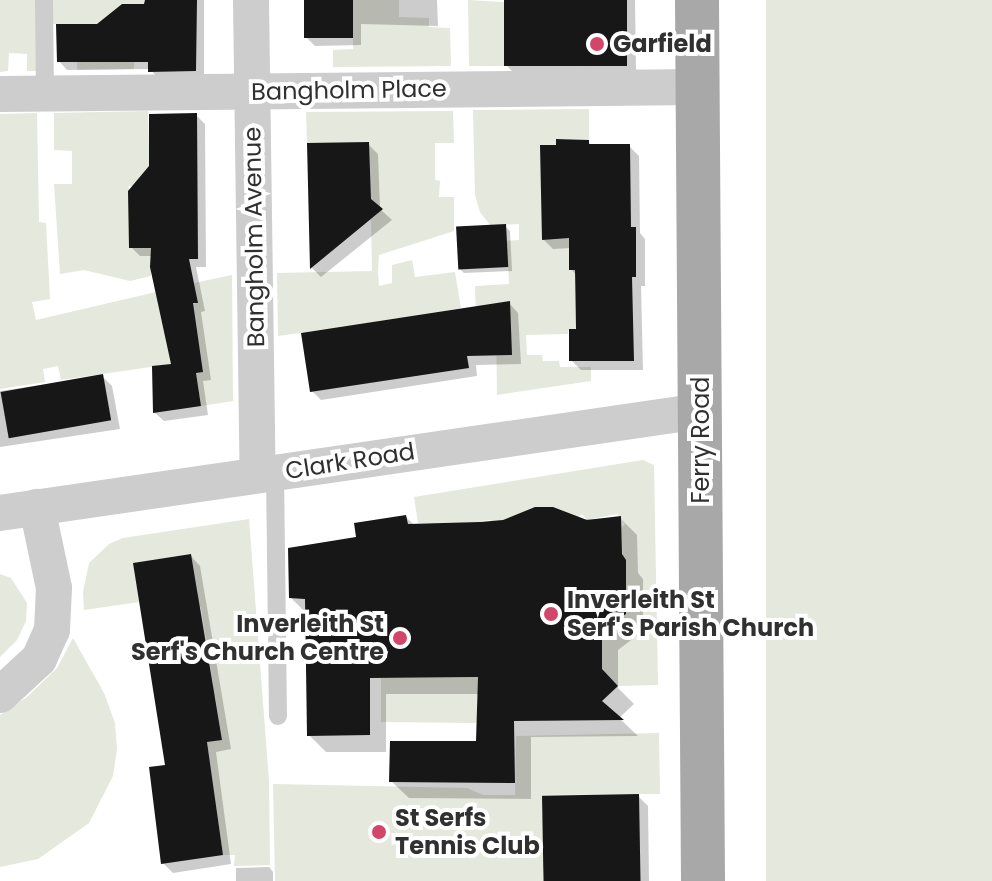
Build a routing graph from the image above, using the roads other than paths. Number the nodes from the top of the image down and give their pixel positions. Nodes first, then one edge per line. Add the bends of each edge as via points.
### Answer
1 (44, 0) edge
2 (251, 0) edge
3 (697, 0) edge
4 (698, 87) junction
5 (252, 92) junction
6 (0, 94) edge
7 (45, 94) junction
8 (701, 411) junction
9 (266, 473) junction
10 (37, 507) junction
11 (0, 513) edge
12 (0, 695) edge
13 (278, 716) dead end
14 (703, 881) edge

1 - 7 lane
2 - 5 street, Bangholm Avenue
3 - 4 main road, Ferry Road
4 - 5 street, Bangholm Place
4 - 8 main road, Ferry Road
5 - 7 street, Bangholm Place
5 - 9 street, Bangholm Avenue
6 - 7 street, Bangholm Place
8 - 9 street, Clark Road
8 - 14 main road, Ferry Road
9 - 10 street, Clark Road
9 - 13 lane
10 - 11 street, Clark Road
10 - 12 street via 54,588 52,630 39,659

